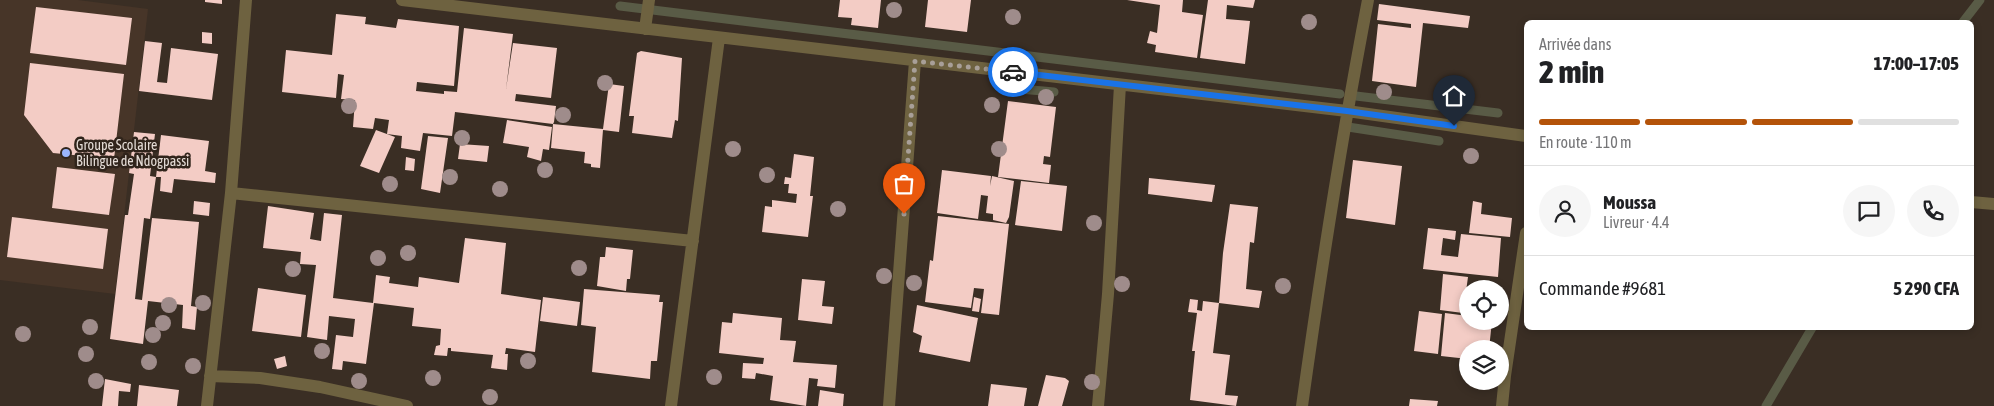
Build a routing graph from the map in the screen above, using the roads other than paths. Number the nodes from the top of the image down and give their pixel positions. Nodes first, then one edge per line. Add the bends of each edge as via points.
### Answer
1 (246, 0) edge
2 (402, 0) edge
3 (649, 0) edge
4 (1368, 0) edge
5 (443, 2) edge
6 (645, 29) junction
7 (719, 38) junction
8 (915, 61) junction
9 (1120, 85) junction
10 (1347, 111) junction
11 (1524, 136) edge
12 (231, 193) junction
13 (1974, 202) edge
14 (1994, 204) edge
15 (693, 241) junction
16 (1524, 247) edge
17 (210, 376) junction
18 (208, 406) edge
19 (407, 406) edge
20 (671, 406) edge
21 (889, 406) edge
22 (1098, 406) edge
23 (1302, 406) edge
24 (1502, 406) edge

1 - 12 street
2 - 5 street
3 - 6 street
4 - 10 street
5 - 6 street
6 - 7 street
7 - 8 street
7 - 15 street
8 - 9 street
8 - 21 street
9 - 10 street
9 - 22 street
10 - 11 street
10 - 23 street
12 - 15 street
12 - 17 street
13 - 14 street
15 - 20 street
16 - 24 street
17 - 18 street
17 - 19 street via 260,378 320,387

